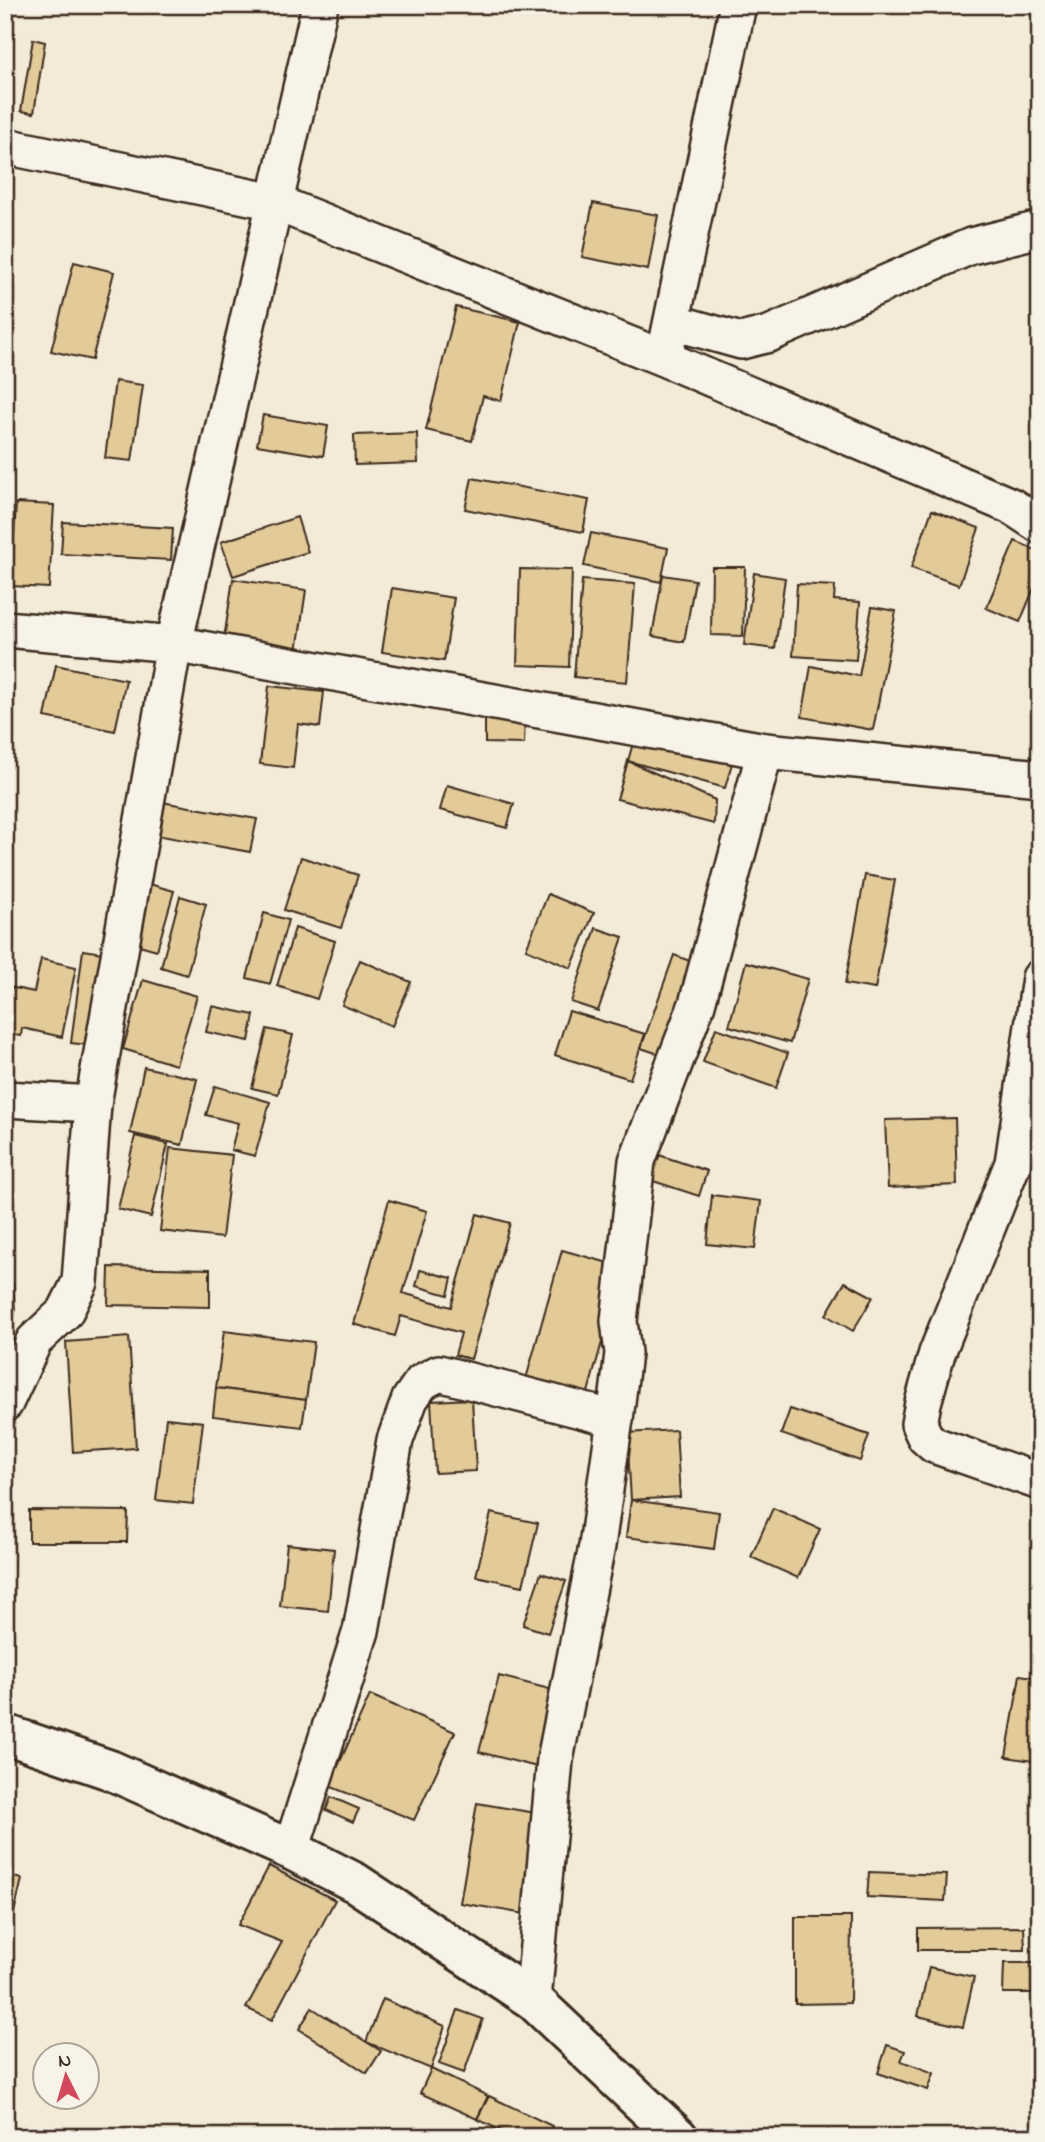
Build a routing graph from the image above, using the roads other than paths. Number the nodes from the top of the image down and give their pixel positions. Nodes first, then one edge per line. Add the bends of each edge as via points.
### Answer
1 (320, 5) edge
2 (738, 5) edge
3 (5, 146) edge
4 (274, 202) junction
5 (1040, 229) edge
6 (673, 322) junction
7 (663, 358) junction
8 (1040, 525) edge
9 (5, 629) edge
10 (174, 644) junction
11 (765, 751) junction
12 (1040, 778) edge
13 (1040, 978) edge
14 (5, 1099) edge
15 (93, 1104) junction
16 (5, 1403) edge
17 (615, 1419) junction
18 (1040, 1482) edge
19 (5, 1734) edge
20 (291, 1850) junction
21 (533, 2000) junction
22 (678, 2137) edge

1 - 4 street
2 - 6 street
3 - 4 street
4 - 7 street
4 - 10 street
5 - 6 street via 971,246 741,341
6 - 7 street
7 - 8 street via 1011,506
9 - 10 street
10 - 11 street
10 - 15 street
11 - 12 street
11 - 17 street via 697,1004 637,1161 619,1321 623,1353
13 - 18 street via 1013,1163 937,1353 919,1424 934,1445
14 - 15 street
15 - 16 street via 80,1282 65,1312 34,1340
17 - 20 street via 439,1373 422,1382 410,1398 395,1440 361,1631
17 - 21 street via 597,1546 555,1760
19 - 20 street via 110,1770
20 - 21 street via 356,1883
21 - 22 street

